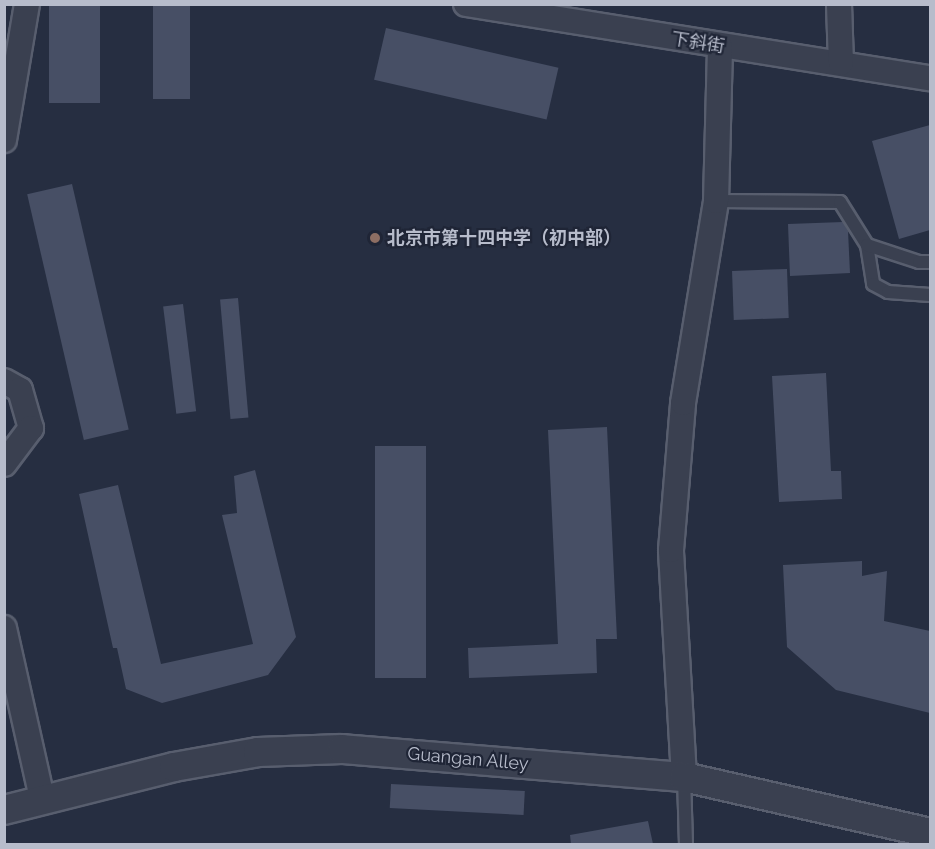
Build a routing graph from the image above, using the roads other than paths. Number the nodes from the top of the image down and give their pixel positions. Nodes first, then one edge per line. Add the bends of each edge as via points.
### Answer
1 (27, 4) edge
2 (466, 4) edge
3 (839, 4) edge
4 (720, 47) junction
5 (841, 63) junction
6 (930, 78) edge
7 (4, 140) edge
8 (717, 201) junction
9 (867, 245) junction
10 (930, 262) edge
11 (930, 295) edge
12 (4, 381) edge
13 (4, 464) edge
14 (4, 628) edge
15 (684, 777) junction
16 (42, 798) junction
17 (4, 810) edge
18 (930, 833) edge
19 (686, 844) edge

1 - 7 street
2 - 4 street, 下斜街
3 - 5 street
4 - 5 street, 下斜街
4 - 8 street
5 - 6 street, 下斜街
8 - 9 lane via 840,202
8 - 15 street via 683,403 671,550
9 - 10 lane
9 - 11 lane via 873,284 888,292
12 - 13 street via 20,390 31,428
14 - 16 street
15 - 16 street, Guangan Alley via 342,749 258,752
15 - 18 street, Guangan Alley
15 - 19 lane
16 - 17 street, Guangan Alley

